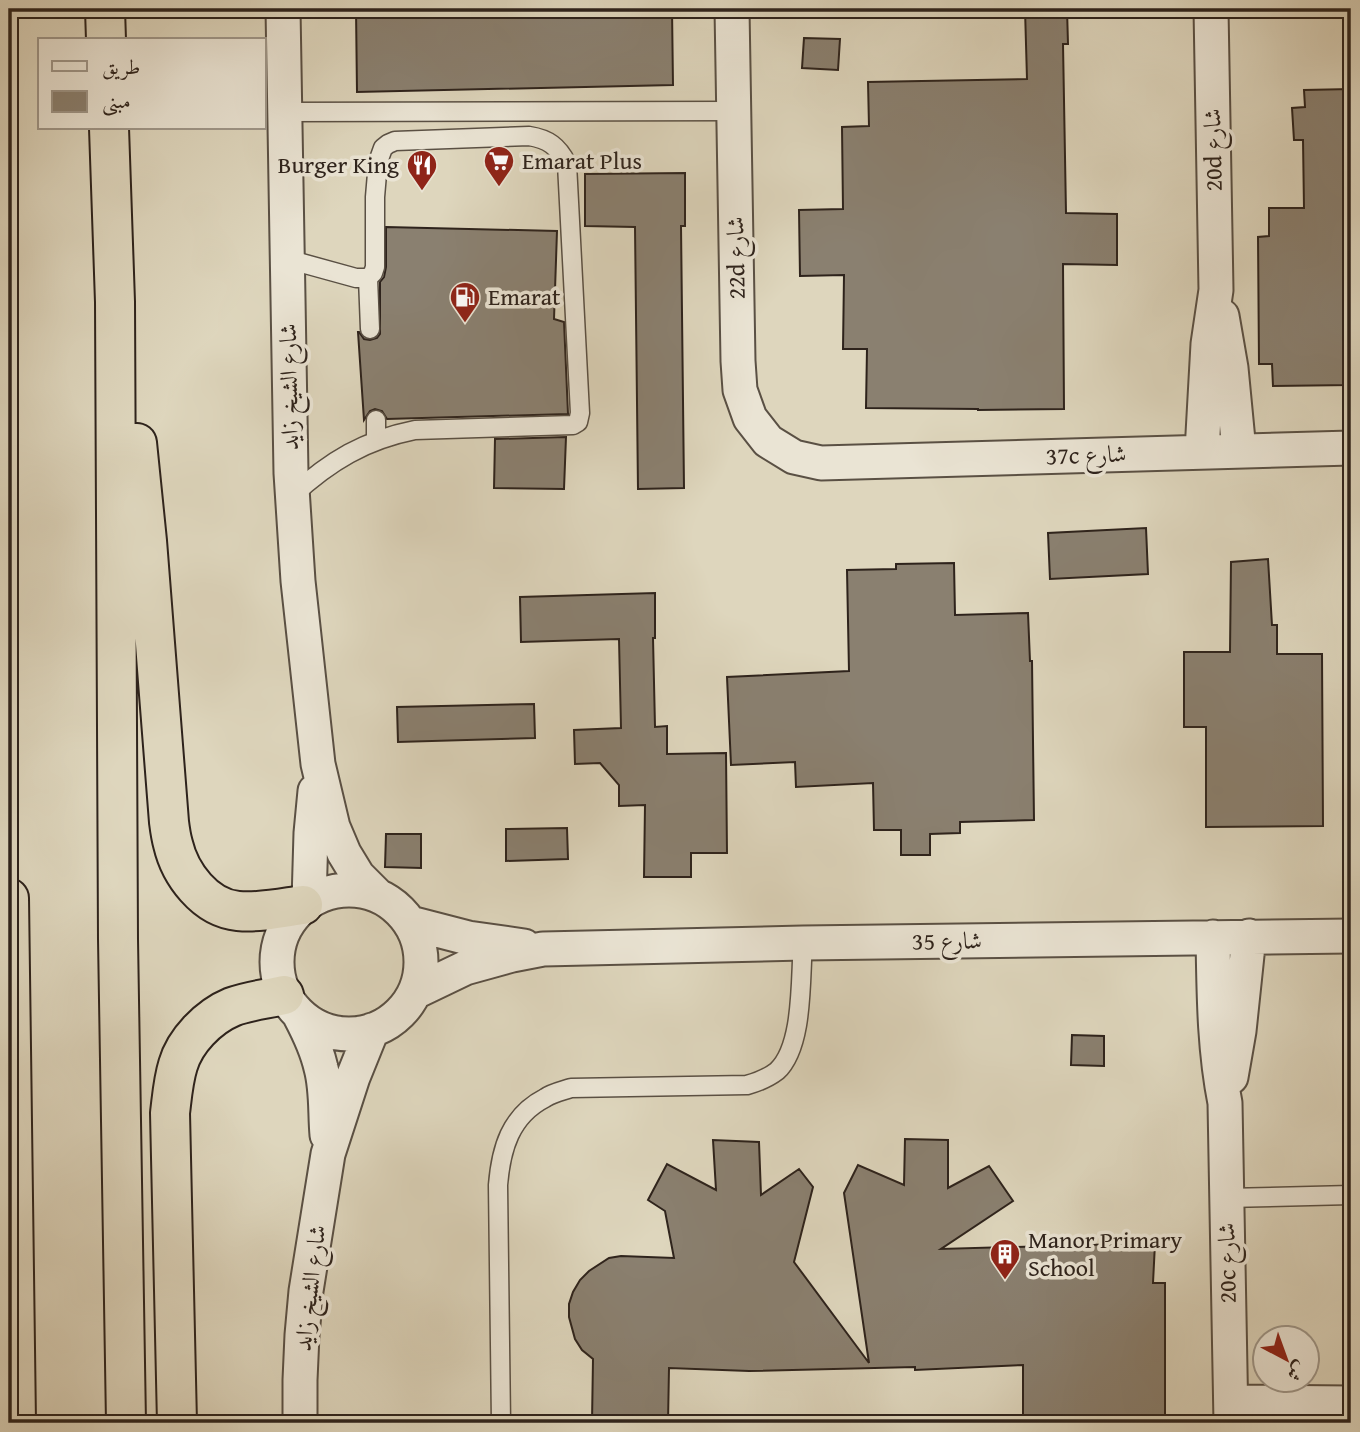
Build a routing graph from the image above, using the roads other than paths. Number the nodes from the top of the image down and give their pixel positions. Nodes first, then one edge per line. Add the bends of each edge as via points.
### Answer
1 (105, 9) edge
2 (283, 9) edge
3 (732, 9) edge
4 (1211, 9) edge
5 (106, 38) edge
6 (734, 111) junction
7 (285, 112) junction
8 (109, 130) edge
9 (287, 259) junction
10 (368, 278) junction
11 (1216, 290) junction
12 (115, 302) junction
13 (370, 329) dead end
14 (376, 420) dead end
15 (376, 440) junction
16 (1351, 448) edge
17 (1239, 451) junction
18 (1202, 452) junction
19 (821, 463) joint
20 (293, 495) junction
21 (318, 764) junction
22 (377, 895) junction
23 (9, 898) edge
24 (306, 903) junction
25 (410, 923) junction
26 (1249, 936) junction
27 (1351, 936) edge
28 (1213, 937) junction
29 (803, 943) junction
30 (543, 950) junction
31 (415, 992) junction
32 (292, 1006) junction
33 (372, 1030) junction
34 (1225, 1103) junction
35 (328, 1154) junction
36 (1351, 1195) edge
37 (1226, 1198) junction
38 (1351, 1403) edge
39 (1231, 1412) edge
40 (1351, 1421) edge
41 (16, 1423) edge
42 (126, 1423) edge
43 (177, 1423) edge
44 (300, 1423) edge
45 (501, 1423) edge
46 (1339, 1423) edge

1 - 5 highway
2 - 7 street, شارع الشيخ زايد
3 - 6 street, 22d شارع
4 - 11 street, 20d شارع
6 - 7 lane
6 - 19 street, 22d شارع via 740,390 750,418 768,441 794,457
7 - 9 street, شارع الشيخ زايد
8 - 12 highway
9 - 10 lane
9 - 20 street, شارع الشيخ زايد
10 - 13 lane
10 - 15 lane via 375,267 378,162 388,144 529,136 542,138 561,153 569,177 578,422 415,430
11 - 17 street, 20d شارع via 1231,368
11 - 18 street, 20d شارع
12 - 24 highway via 148,541 173,846 200,893 217,905 262,911
12 - 42 highway
14 - 15 lane
15 - 20 lane via 330,464
16 - 17 street, 37c شارع
17 - 18 street, 37c شارع
18 - 19 street, 37c شارع
20 - 21 street, شارع الشيخ زايد
21 - 22 street via 344,853
21 - 24 street
22 - 24 street via 331,891
22 - 25 street via 396,906
23 - 41 highway
24 - 32 street via 283,931 278,947 278,979
25 - 30 street, شارع 35
25 - 31 street via 421,956
26 - 27 street, شارع 35
26 - 28 street, شارع 35
26 - 34 street, 20c شارع via 1238,1040
28 - 29 street, شارع 35
28 - 34 street, 20c شارع via 1215,1024
29 - 30 street, شارع 35
29 - 45 lane via 794,1039 788,1056 762,1081 570,1088 545,1097 524,1113 508,1135 498,1185
30 - 31 street, شارع 35 via 465,968
31 - 33 street via 397,1015
32 - 33 street via 316,1027 334,1033
32 - 35 street via 313,1042 322,1070
32 - 43 highway via 232,1007 209,1021 178,1063 170,1113
33 - 35 street
34 - 37 street, 20c شارع
35 - 44 street, شارع الشيخ زايد via 305,1302
36 - 37 lane
37 - 39 street, 20c شارع
38 - 39 street
40 - 46 street

